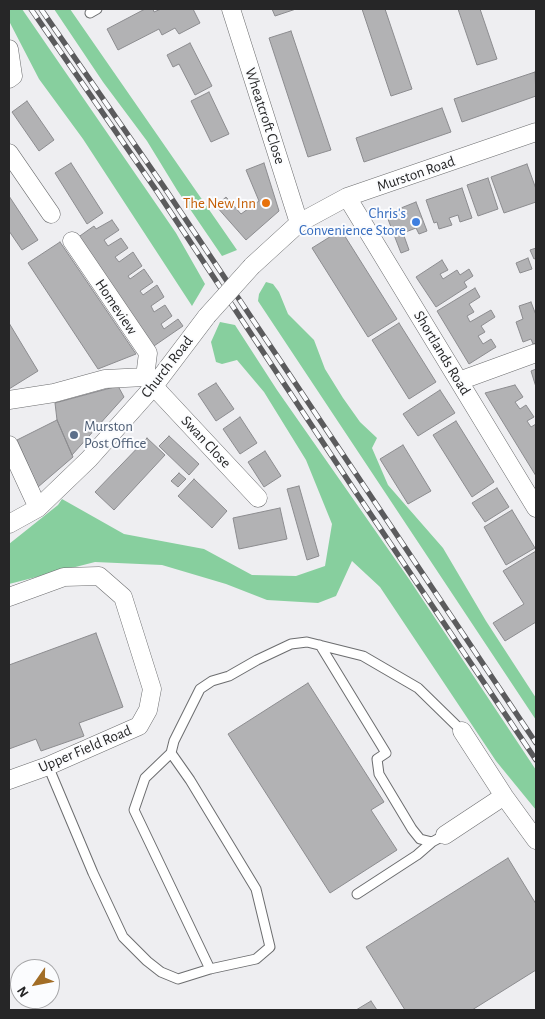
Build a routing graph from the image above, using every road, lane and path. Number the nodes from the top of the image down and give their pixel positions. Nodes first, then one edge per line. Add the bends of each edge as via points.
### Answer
1 (230, 9) edge
2 (9, 49) edge
3 (9, 79) edge
4 (536, 132) edge
5 (9, 153) edge
6 (347, 198) junction
7 (51, 214) dead end
8 (299, 223) junction
9 (72, 241) dead end
10 (536, 353) edge
11 (459, 380) junction
12 (149, 381) junction
13 (9, 400) edge
14 (9, 445) edge
15 (258, 498) dead end
16 (38, 508) junction
17 (536, 508) edge
18 (9, 524) edge
19 (9, 597) edge
20 (320, 645) junction
21 (462, 731) joint
22 (172, 753) junction
23 (48, 766) junction
24 (9, 780) edge
25 (504, 796) junction
26 (439, 838) junction
27 (536, 840) edge
28 (357, 894) dead end
29 (210, 969) junction

1 - 8 street, Wheatcroft Close
2 - 3 street via 13,76
4 - 6 street, Murston Road
5 - 7 street
6 - 8 street, Murston Road
6 - 11 street, Shortlands Road
8 - 12 street, Church Road, bridge via 252,266
9 - 12 street, Homeview via 148,353
10 - 11 street
11 - 17 street, Shortlands Road
12 - 13 street via 105,379 54,393
12 - 15 street, Swan Close
12 - 16 street, Church Road via 89,459
14 - 16 street
16 - 18 street, Church Road
19 - 23 street, Upper Field Road via 64,577 100,576 123,597 152,690 148,710 139,726
20 - 21 lane via 364,656 418,688
20 - 22 lane via 307,642 291,644 200,689 174,741
20 - 26 lane via 386,753 377,759 379,774 412,829 420,839
21 - 25 street
22 - 29 lane via 145,778 134,810
22 - 29 lane via 256,889 270,947 256,959
23 - 24 street, Upper Field Road
23 - 29 lane via 124,937 148,962 178,979
25 - 26 street
25 - 27 street
26 - 28 lane

